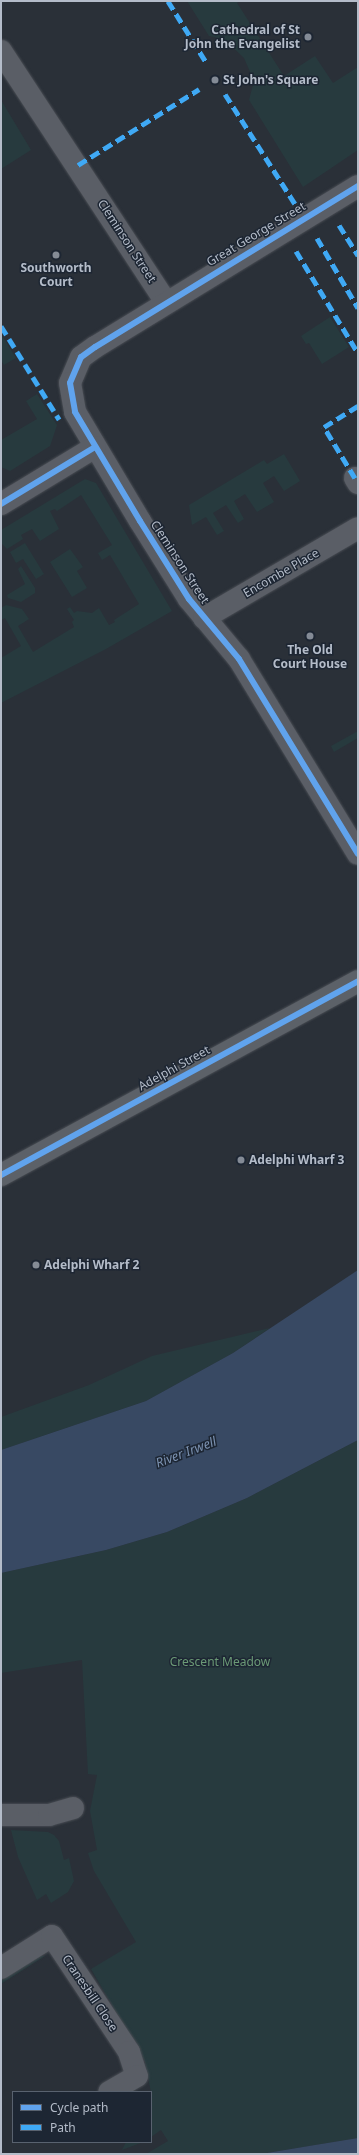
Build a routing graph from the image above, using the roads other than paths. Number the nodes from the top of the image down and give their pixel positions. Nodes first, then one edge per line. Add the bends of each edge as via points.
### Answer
1 (1, 51) edge
2 (358, 186) edge
3 (166, 302) junction
4 (95, 447) junction
5 (1, 504) edge
6 (358, 528) edge
7 (204, 618) junction
8 (358, 854) edge
9 (358, 981) edge
10 (3, 1170) edge
11 (72, 1808) dead end
12 (1, 1815) edge
13 (1, 1968) edge
14 (111, 2091) edge

1 - 3 street, Cleminson Street
2 - 3 street, Great George Street
3 - 4 street, Cleminson Street via 81,357 73,373 70,398
4 - 5 street
4 - 7 street, Cleminson Street via 189,599
6 - 7 street, Encombe Place
7 - 8 street, Cleminson Street via 239,659
9 - 10 main road, Adelphi Street
11 - 12 street via 49,1815
13 - 14 street, Cranesbill Close via 52,1936 129,2052 136,2076

